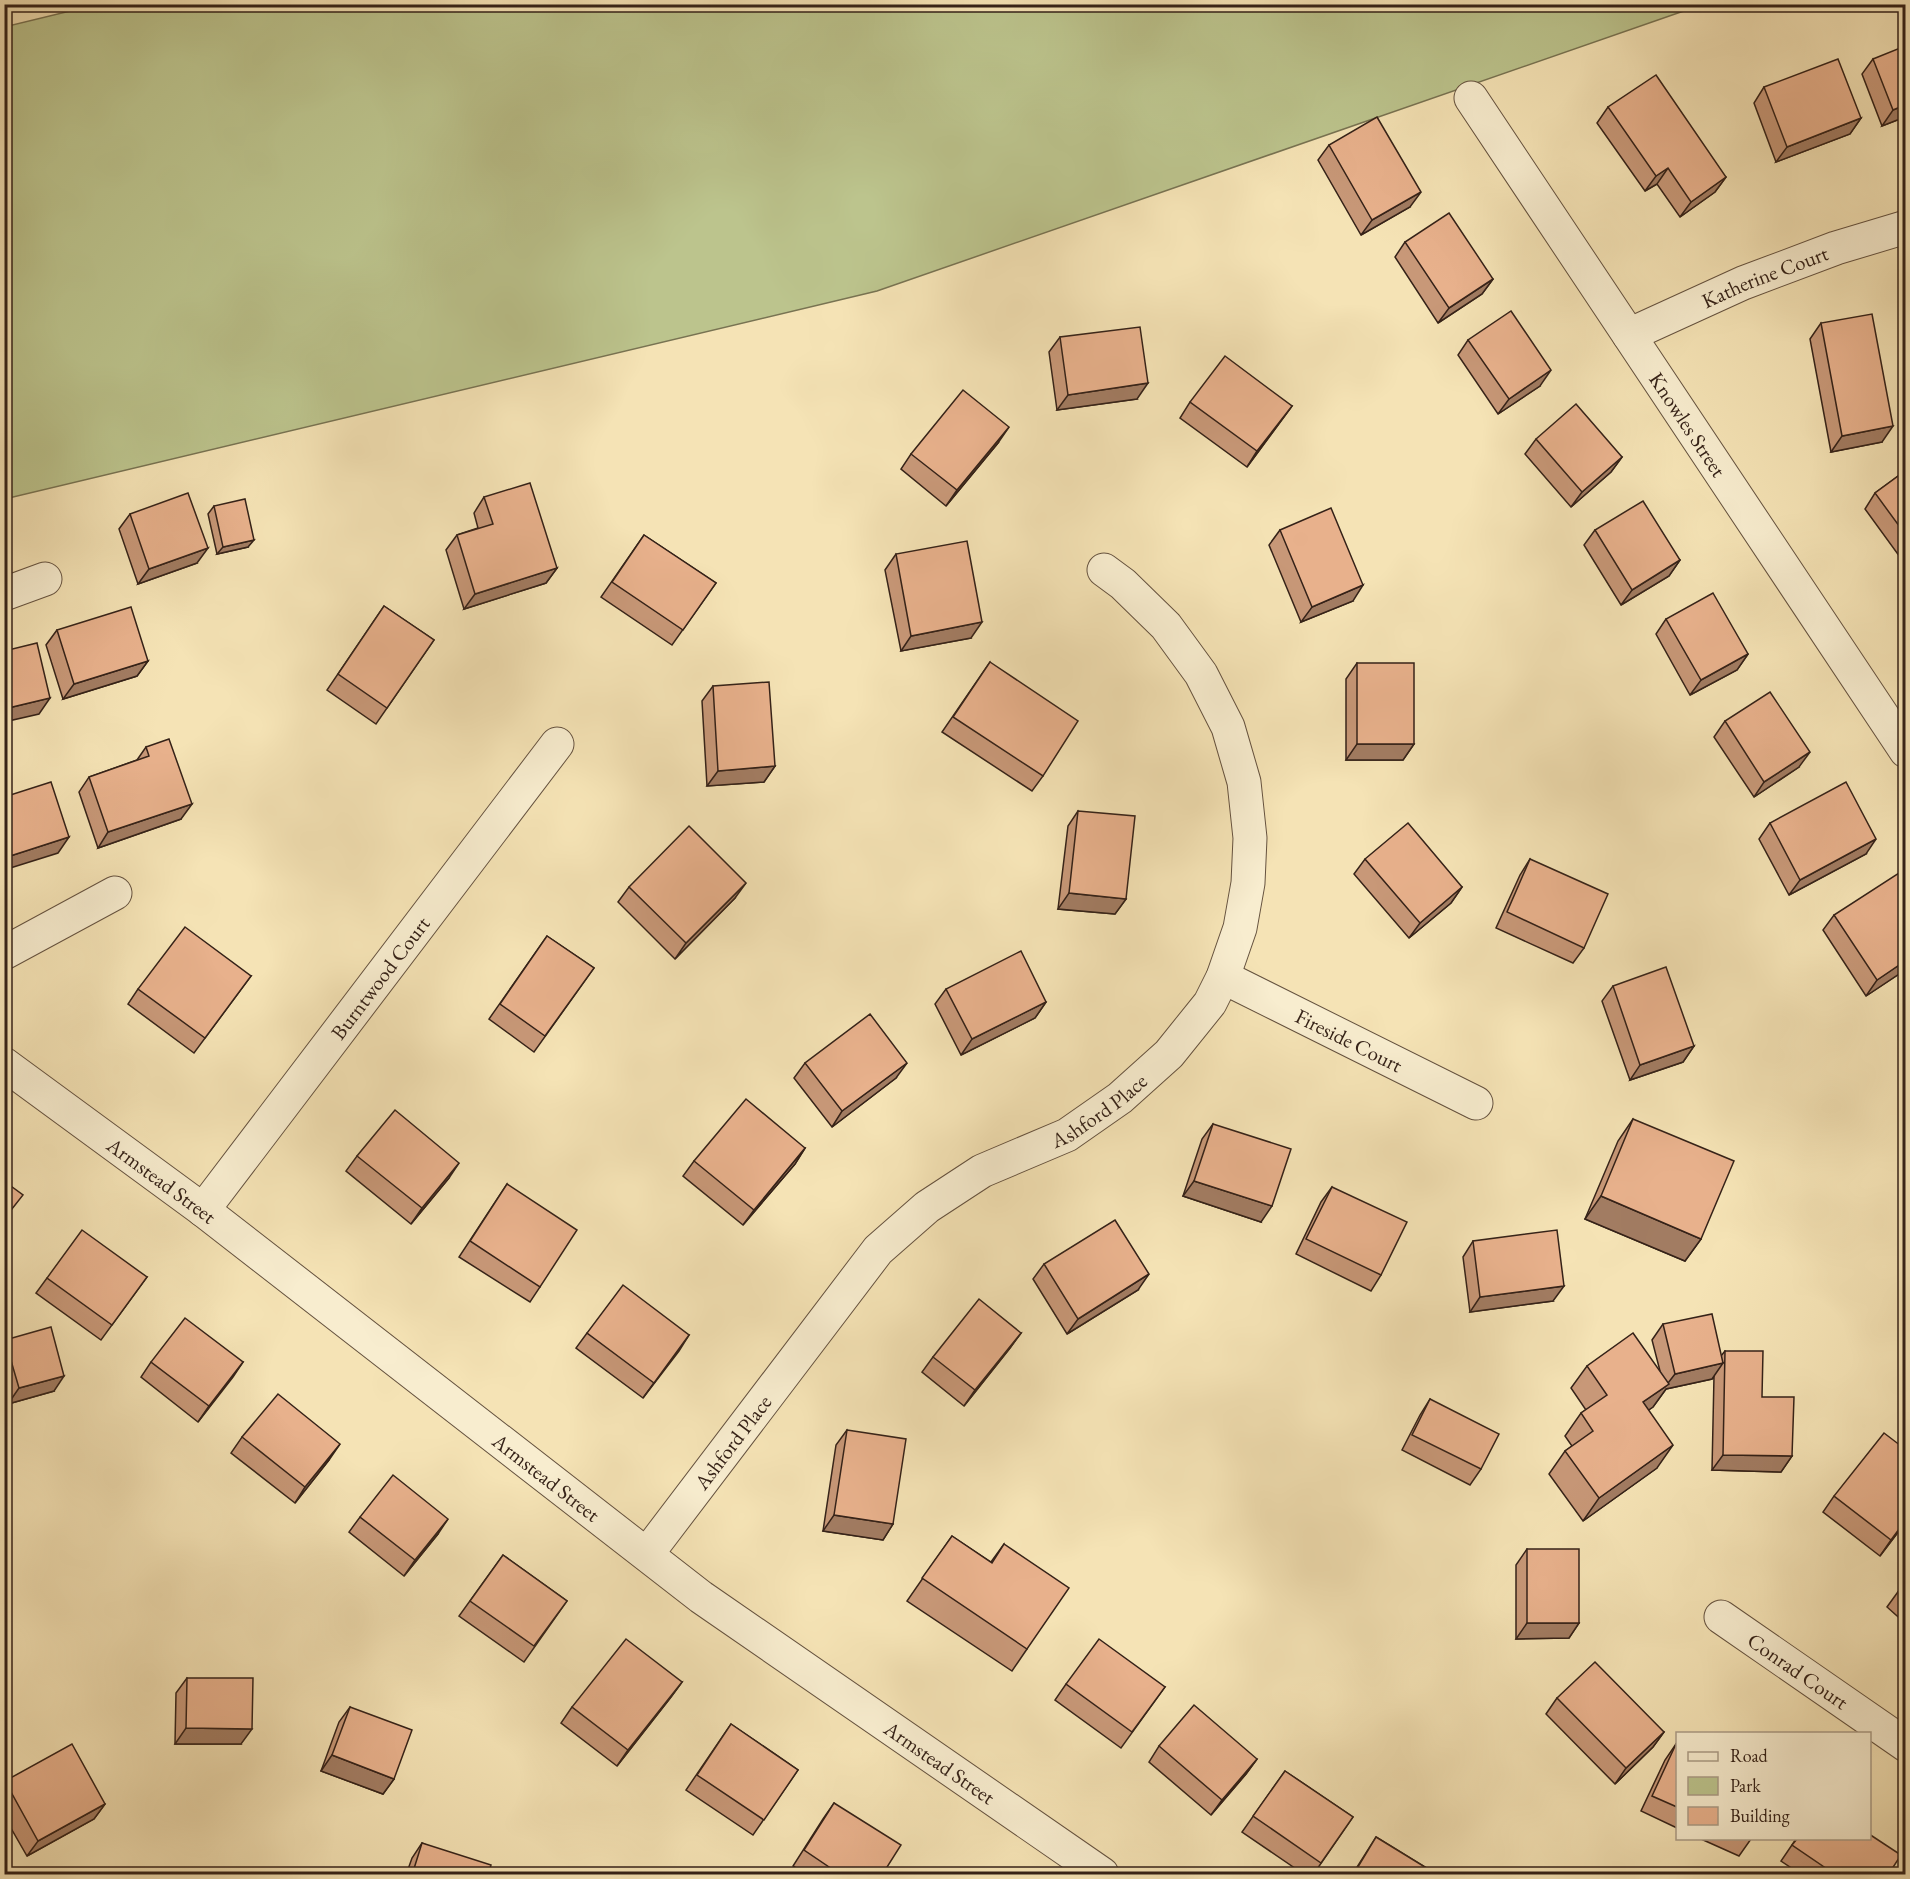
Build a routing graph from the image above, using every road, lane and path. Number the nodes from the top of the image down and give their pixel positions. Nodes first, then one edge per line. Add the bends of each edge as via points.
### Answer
1 (1471, 98) dead end
2 (1905, 227) edge
3 (1629, 335) junction
4 (1104, 570) dead end
5 (45, 579) dead end
6 (4, 594) edge
7 (557, 744) dead end
8 (1905, 751) edge
9 (114, 893) dead end
10 (4, 953) edge
11 (1223, 977) junction
12 (4, 1064) edge
13 (1476, 1102) dead end
14 (203, 1210) junction
15 (647, 1554) junction
16 (1721, 1617) dead end
17 (1905, 1745) edge
18 (1102, 1875) edge

1 - 3 street, Knowles Street
2 - 3 street, Katherine Court via 1743,283
3 - 8 street, Knowles Street
4 - 11 street, Ashford Place via 1166,626 1201,674 1228,727 1244,782 1250,838 1240,928
5 - 6 street
7 - 14 street, Burntwood Court
9 - 10 street
11 - 13 street, Fireside Court
11 - 15 street, Ashford Place via 1210,1003 1169,1054 1120,1098 1066,1135 982,1171 927,1207 878,1250
12 - 14 street, Armstead Street
14 - 15 street, Armstead Street
15 - 18 street, Armstead Street via 702,1597
16 - 17 street, Conrad Court

